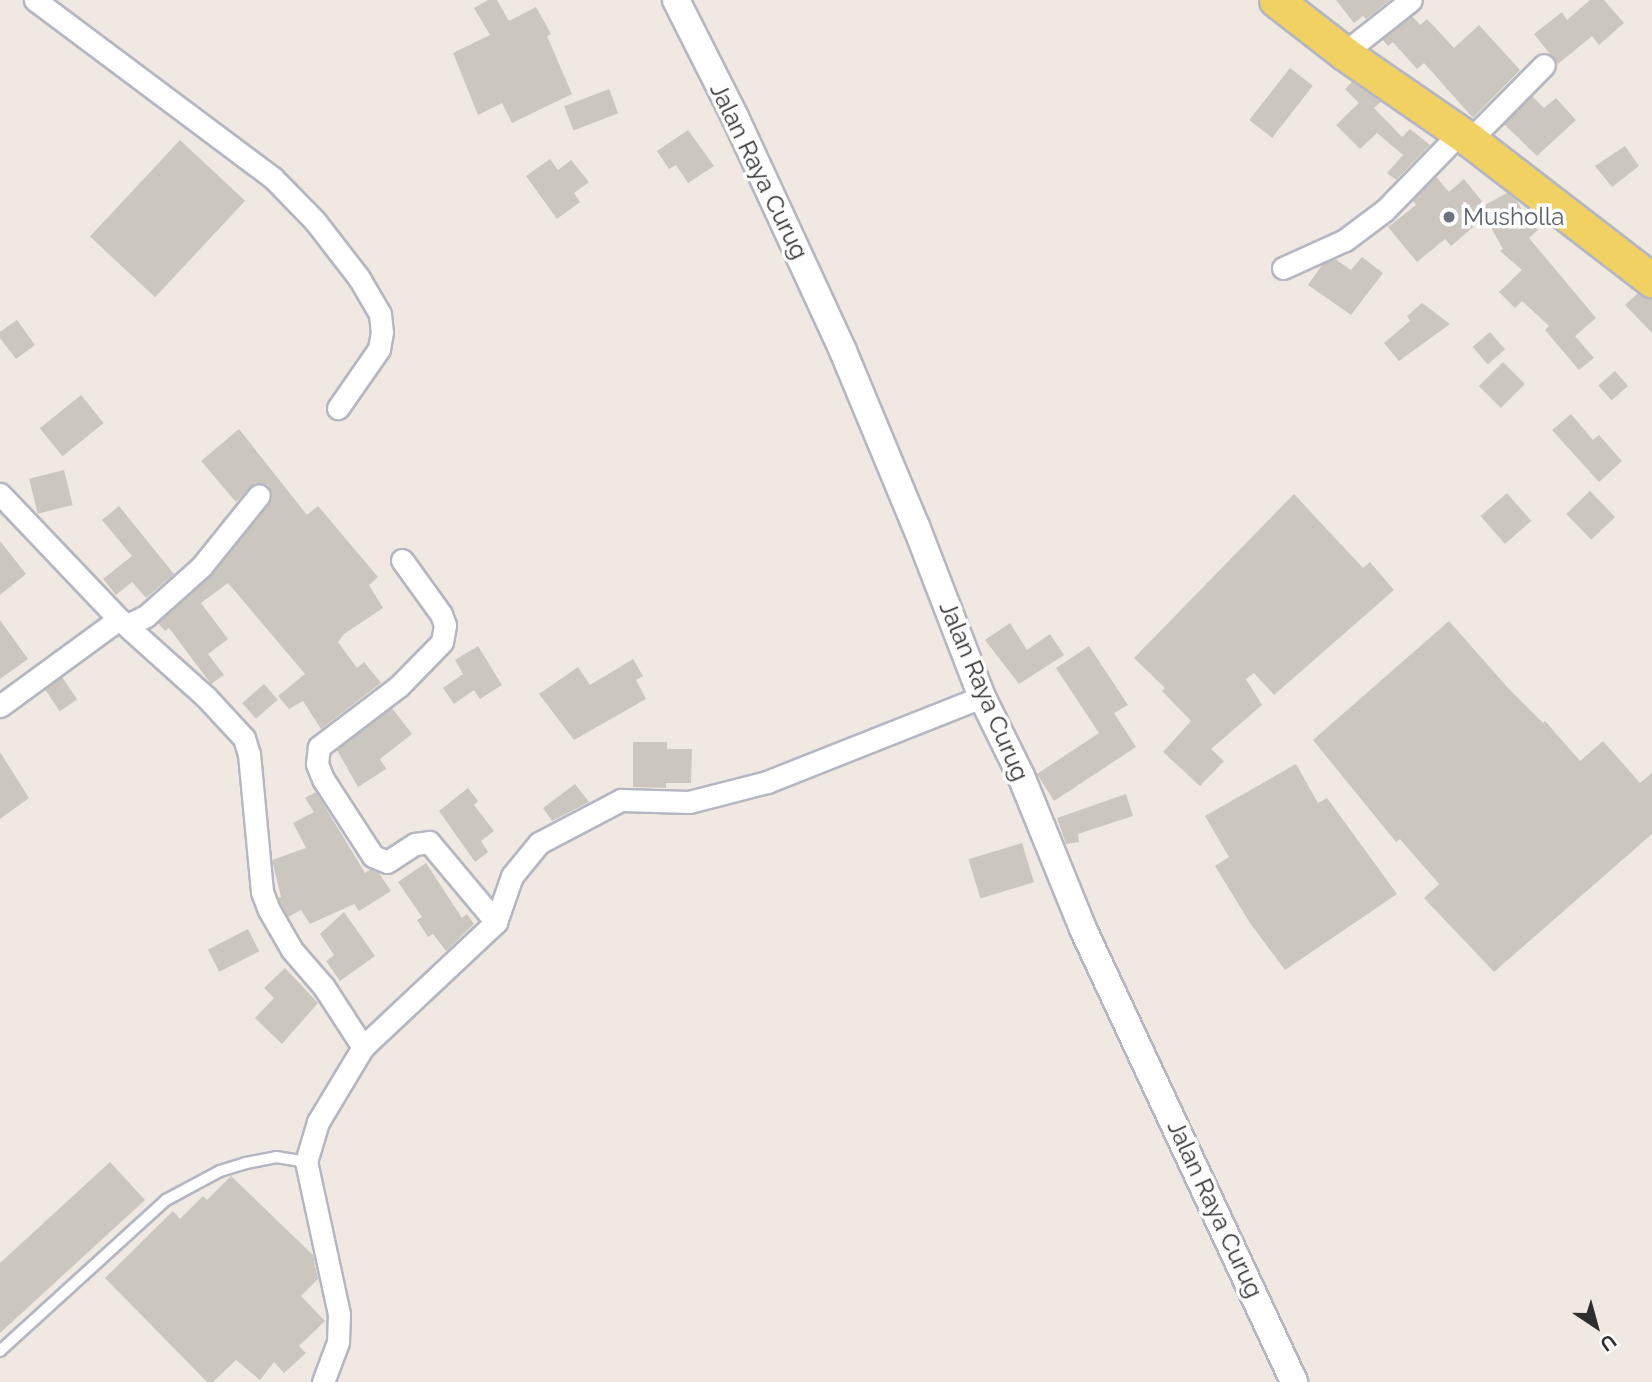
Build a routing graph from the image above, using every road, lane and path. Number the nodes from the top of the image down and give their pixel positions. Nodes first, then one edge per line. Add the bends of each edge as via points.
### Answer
1 (34, 0) edge
2 (676, 0) edge
3 (1276, 0) edge
4 (1411, 0) edge
5 (1345, 53) junction
6 (1544, 65) dead end
7 (1465, 137) junction
8 (1283, 268) dead end
9 (1652, 280) edge
10 (338, 408) dead end
11 (0, 494) edge
12 (259, 495) dead end
13 (401, 560) dead end
14 (123, 622) junction
15 (982, 697) junction
16 (0, 706) edge
17 (496, 922) junction
18 (363, 1047) junction
19 (306, 1162) junction
20 (0, 1351) edge
21 (323, 1382) edge
22 (1294, 1382) edge

1 - 10 street via 273,178 315,221 359,278 380,314 382,332 379,349
2 - 15 street, Jalan Raya Curug via 843,351
3 - 5 main road
4 - 5 street
5 - 7 main road
6 - 7 street
7 - 8 street via 1345,240
7 - 9 main road
11 - 14 street
12 - 14 street via 201,567 146,616
13 - 17 street via 441,614 442,642 399,686 319,747 317,764 373,856 387,862 415,844 429,842
14 - 16 street
14 - 18 street via 244,738 262,892 292,950 324,987
15 - 17 street via 767,782 689,802 639,798 604,807 531,851 512,876
15 - 22 street, Jalan Raya Curug via 1021,776 1083,929
17 - 18 street
18 - 19 street via 318,1122
19 - 20 lane via 276,1157 246,1163 220,1171 166,1200
19 - 21 street via 339,1314 338,1342

